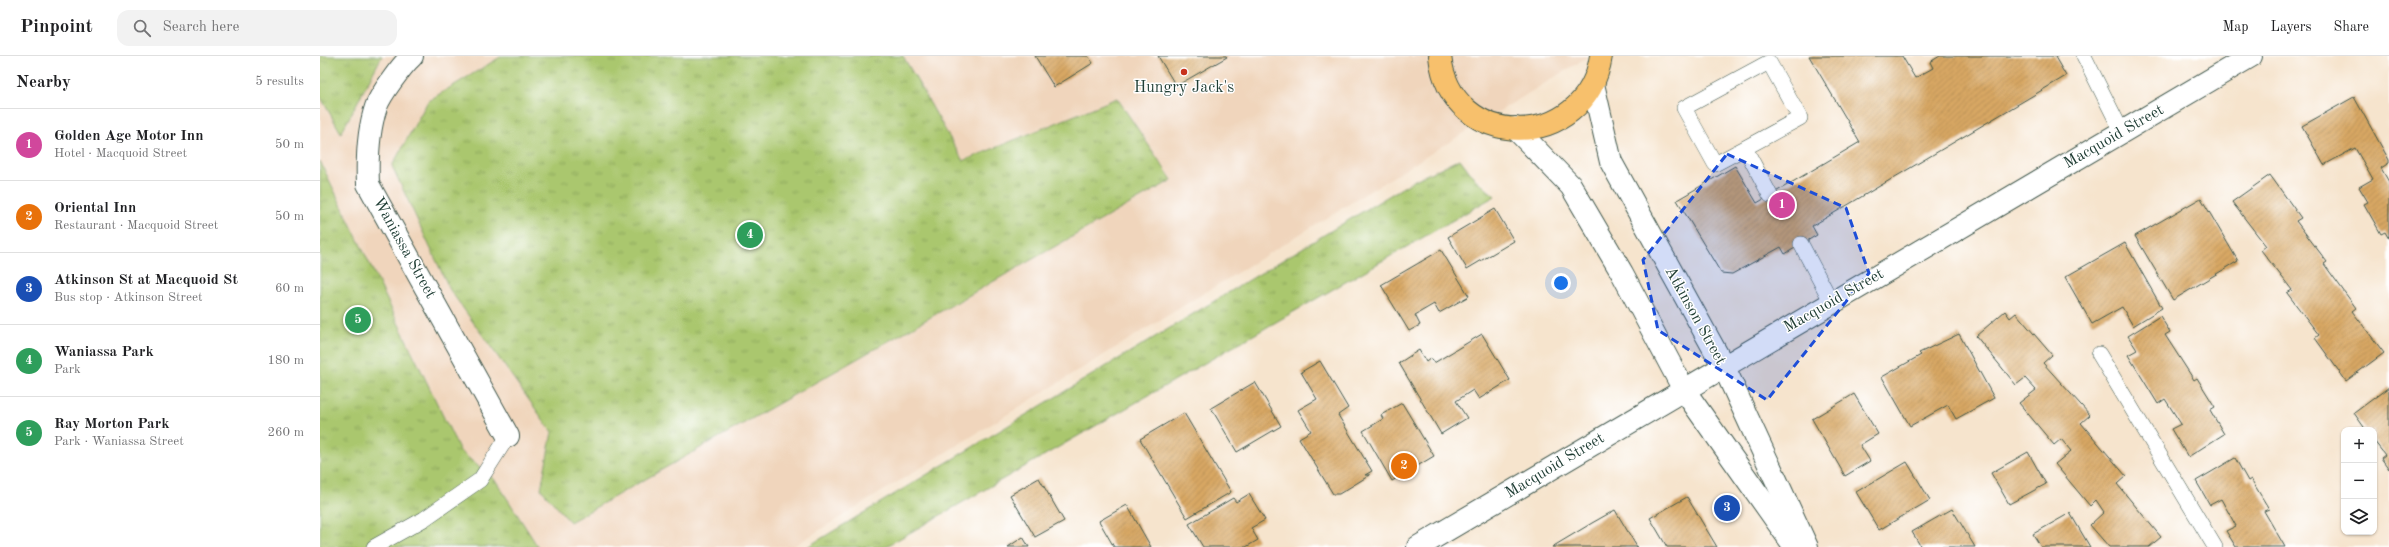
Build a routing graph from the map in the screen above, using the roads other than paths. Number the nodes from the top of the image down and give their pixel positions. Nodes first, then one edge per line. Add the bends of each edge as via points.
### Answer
1 (412, 56) edge
2 (1440, 56) edge
3 (2084, 56) edge
4 (2251, 56) edge
5 (1763, 60) edge
6 (1601, 67) edge
7 (1515, 128) junction
8 (2122, 132) junction
9 (1745, 148) junction
10 (1770, 195) dead end
11 (1801, 244) dead end
12 (1832, 303) junction
13 (2099, 354) dead end
14 (1724, 367) junction
15 (1684, 390) junction
16 (508, 436) joint
17 (374, 547) edge
18 (1418, 547) edge
19 (1795, 547) edge
20 (1806, 547) edge
21 (2215, 547) edge

1 - 16 street, Waniassa Street via 404,63 376,106 367,155 368,184
2 - 7 highway via 1442,72 1454,97 1464,107 1475,117 1500,128
3 - 8 lane
4 - 8 street, Macquoid Street
5 - 9 lane via 1769,62 1800,118
5 - 9 lane via 1684,108 1715,164
6 - 7 highway via 1586,96 1566,116 1540,128
6 - 14 street, Atkinson Street via 1610,162
7 - 15 street via 1571,186 1622,273
8 - 12 street, Macquoid Street
9 - 10 lane
11 - 12 lane
12 - 14 street, Macquoid Street
13 - 21 lane
14 - 15 street, Macquoid Street
14 - 20 street, Atkinson Street
15 - 18 street, Macquoid Street
15 - 19 street
16 - 17 lane via 480,480 424,519

